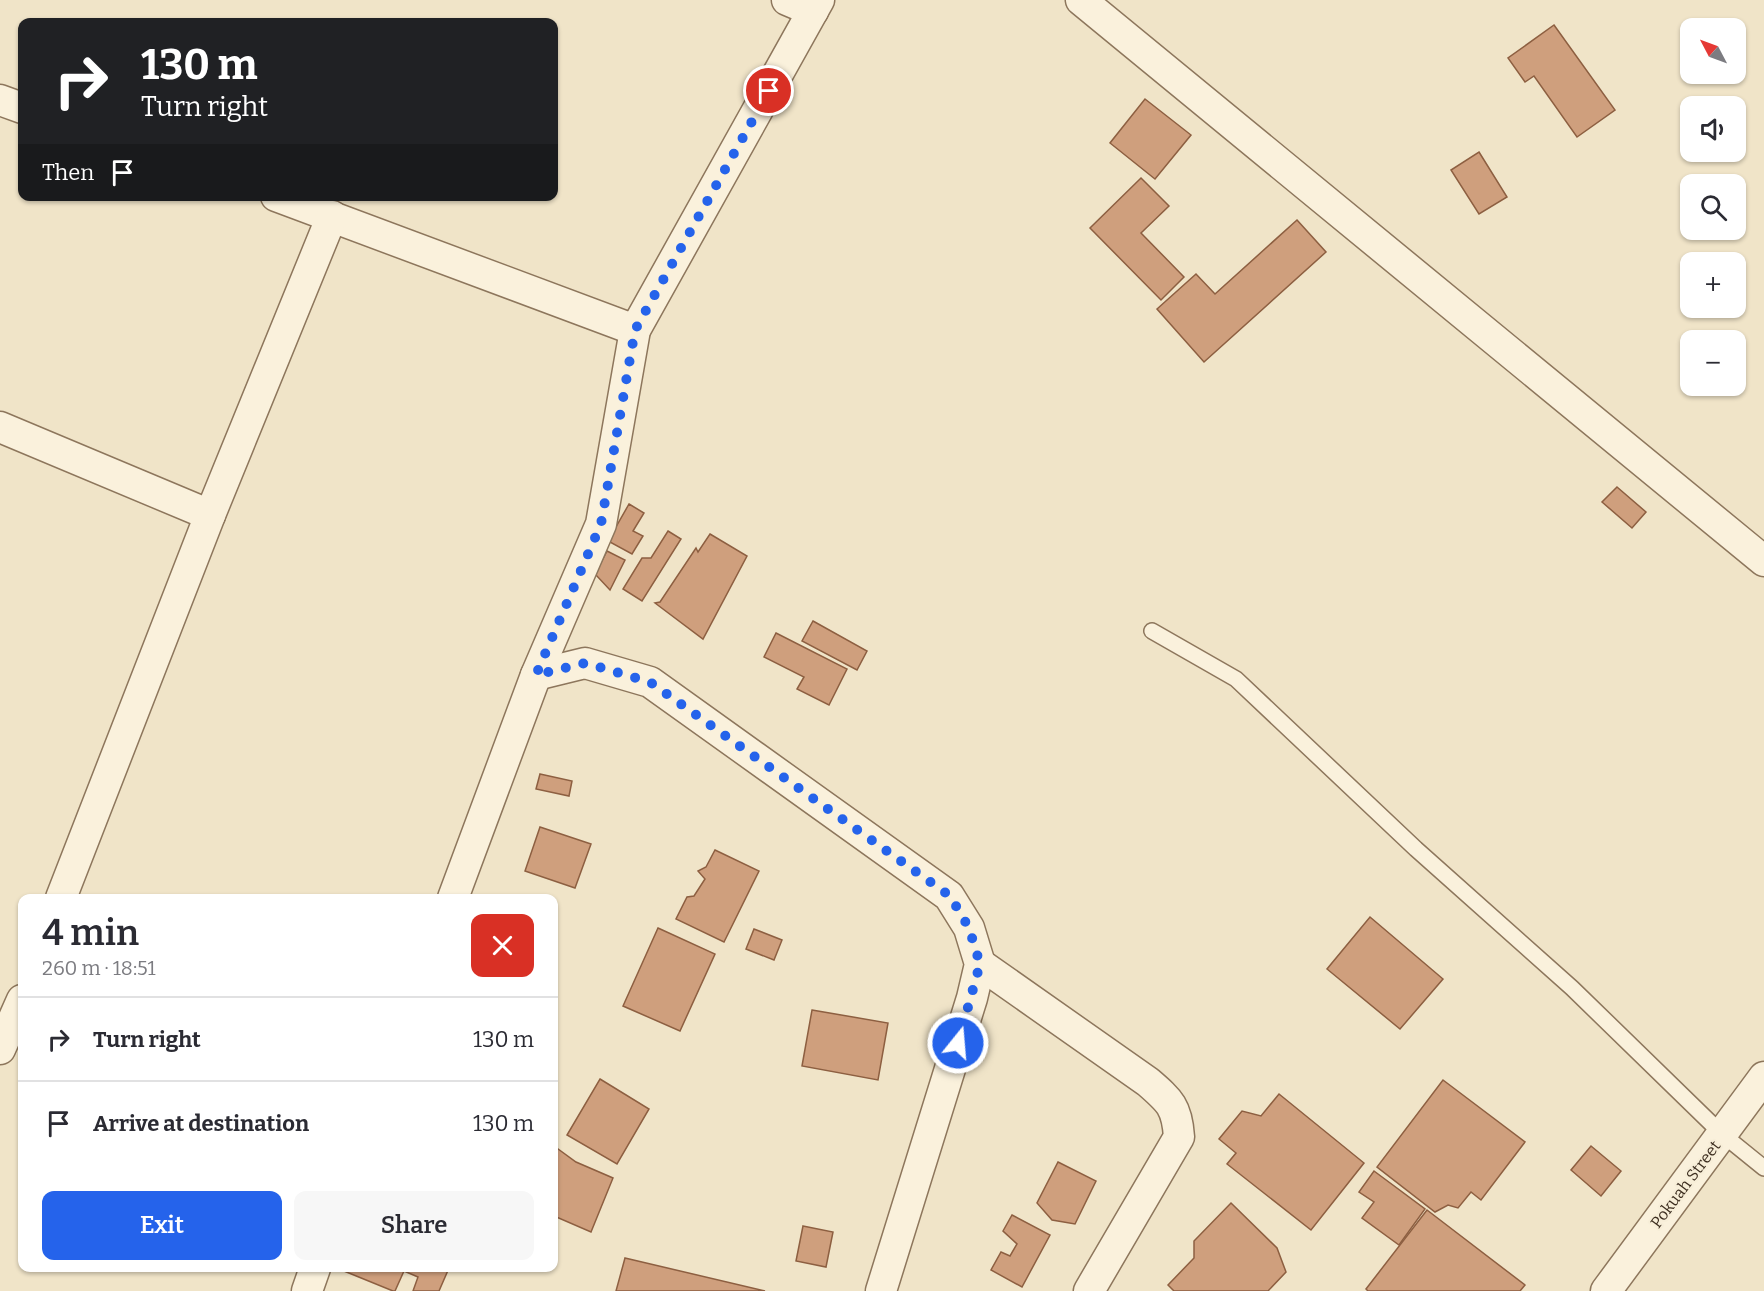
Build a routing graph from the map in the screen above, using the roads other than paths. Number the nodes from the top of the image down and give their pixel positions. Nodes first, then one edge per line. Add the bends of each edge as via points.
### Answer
1 (1082, 0) edge
2 (807, 4) edge
3 (0, 100) edge
4 (18, 107) edge
5 (290, 201) edge
6 (332, 216) junction
7 (635, 330) junction
8 (0, 428) edge
9 (210, 515) junction
10 (1764, 561) edge
11 (1152, 631) dead end
12 (536, 675) junction
13 (64, 894) edge
14 (454, 894) edge
15 (980, 964) junction
16 (18, 1008) edge
17 (0, 1049) edge
18 (1764, 1077) edge
19 (1722, 1134) junction
20 (1764, 1168) edge
21 (314, 1272) edge
22 (307, 1291) edge
23 (881, 1291) edge
24 (1089, 1291) edge
25 (1605, 1291) edge

1 - 10 street
2 - 7 street
3 - 4 street
5 - 6 street
6 - 7 street
6 - 9 street
7 - 12 street via 601,524
8 - 9 street
9 - 13 street
11 - 19 lane via 1236,680 1572,988
12 - 14 street
12 - 15 street via 585,663 650,682 950,896 969,928
15 - 23 street
15 - 24 street via 1148,1082 1170,1100 1178,1118 1179,1137
16 - 17 street
18 - 19 street, Pokuah Street
19 - 20 lane
19 - 25 street, Pokuah Street
21 - 22 street

